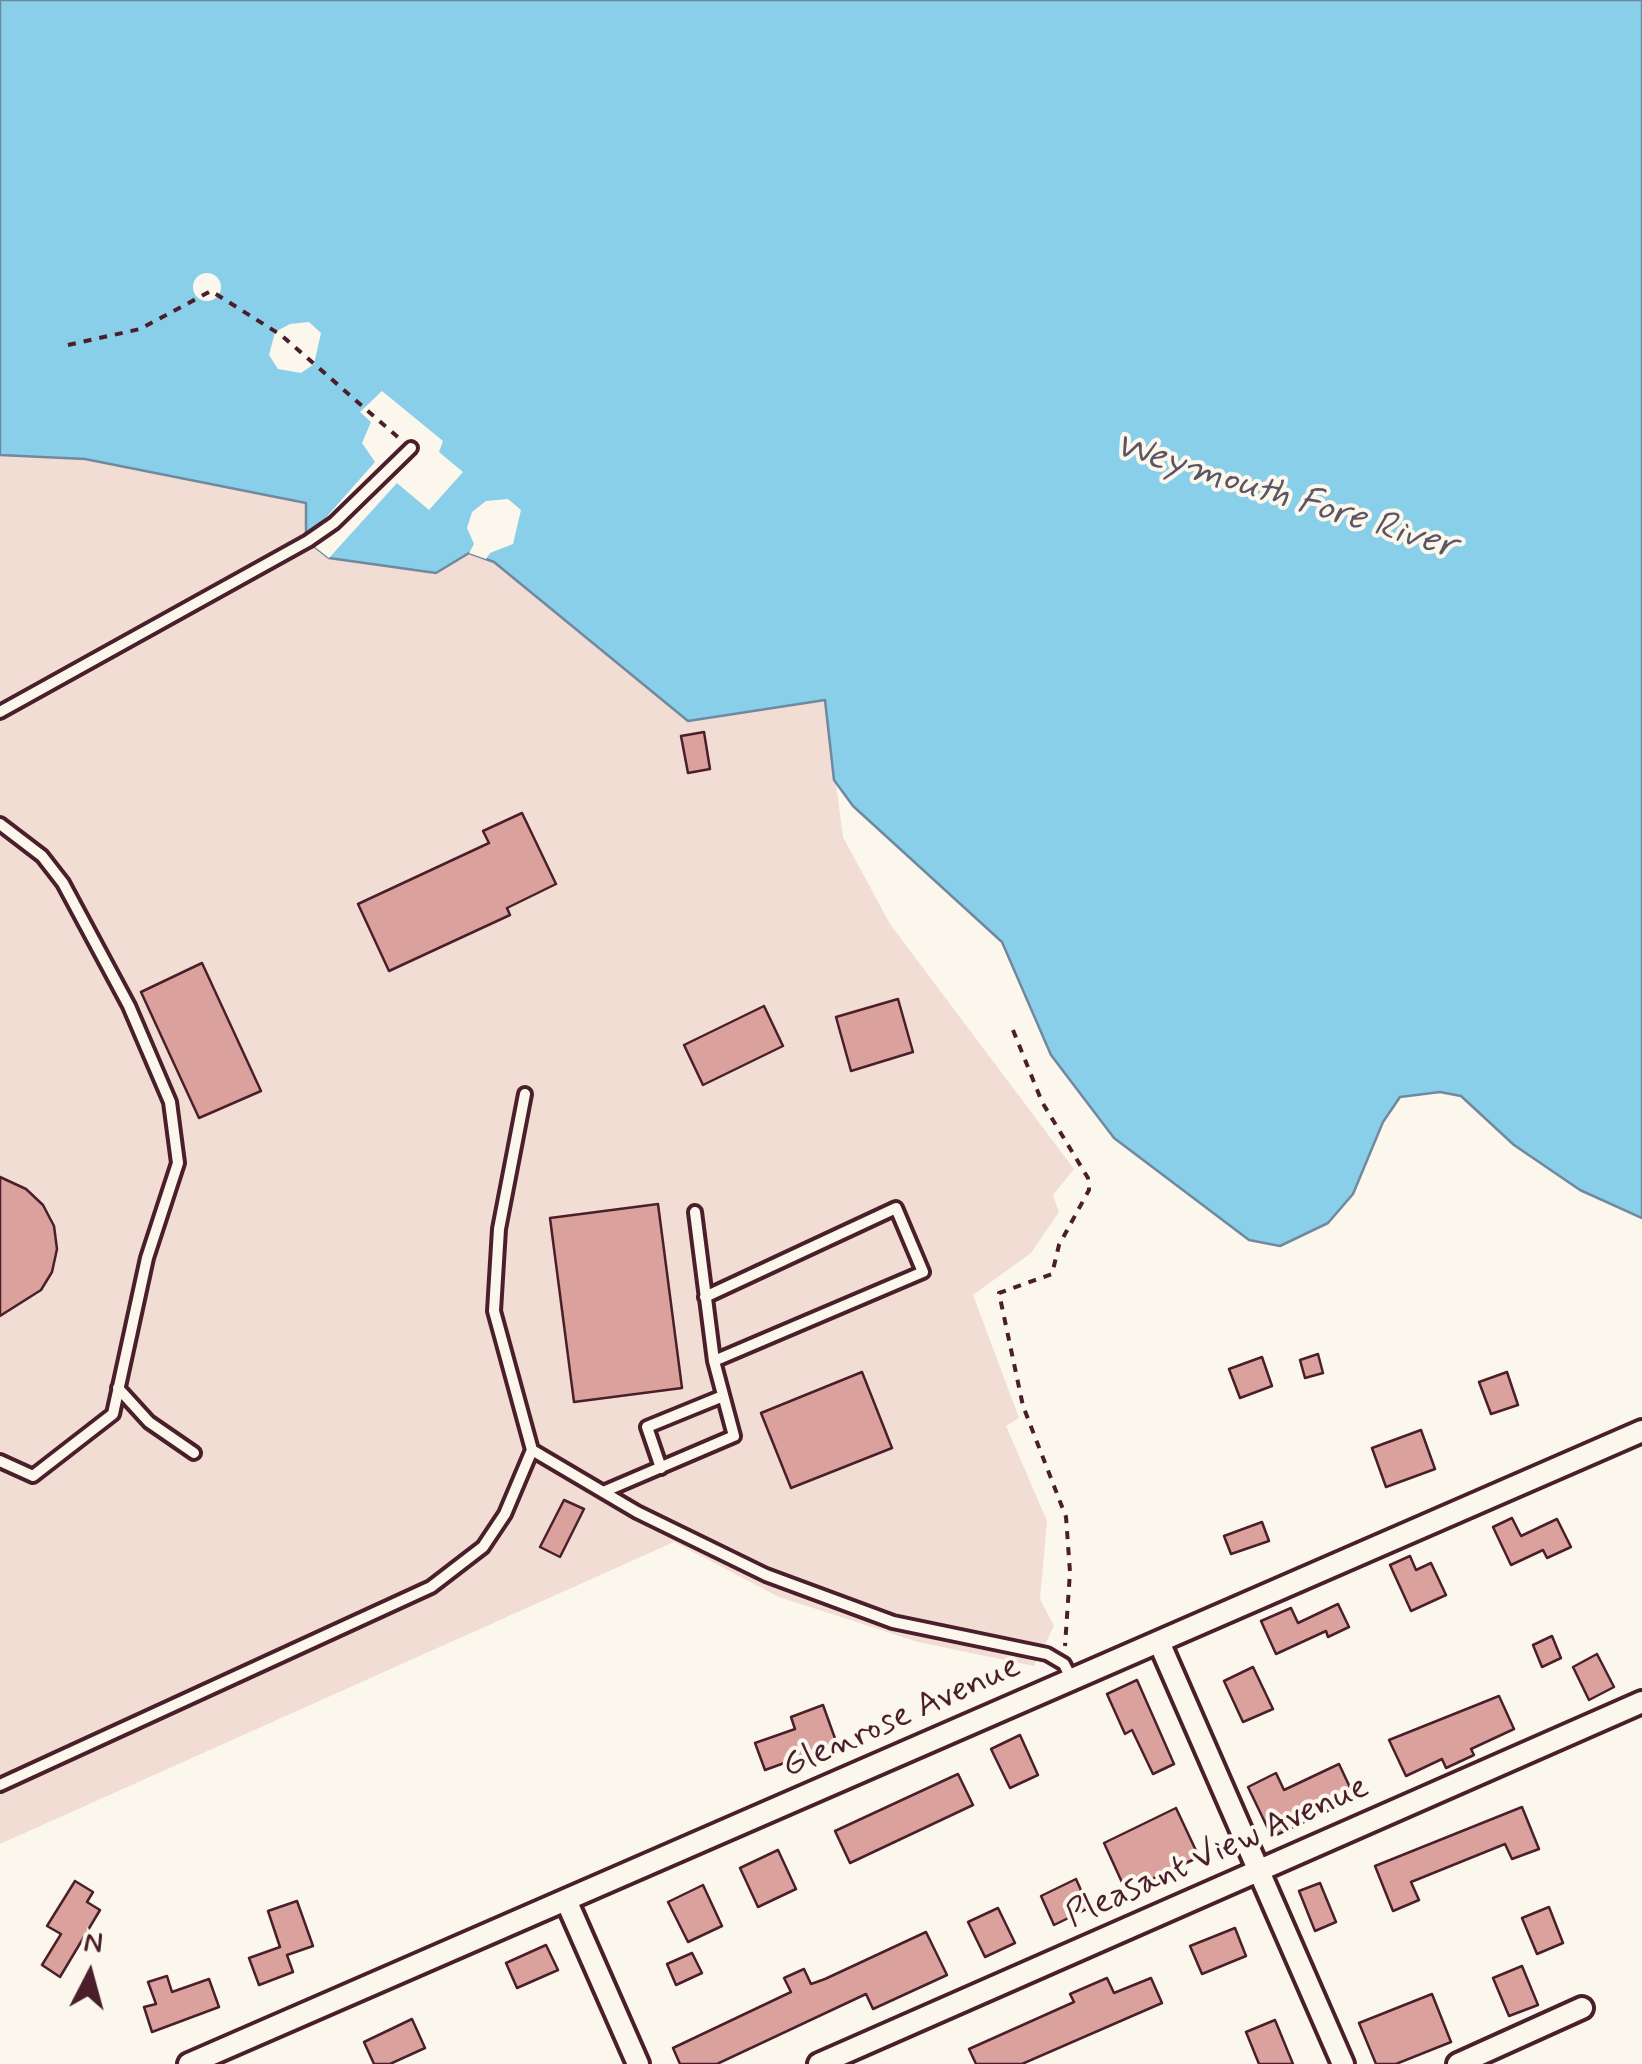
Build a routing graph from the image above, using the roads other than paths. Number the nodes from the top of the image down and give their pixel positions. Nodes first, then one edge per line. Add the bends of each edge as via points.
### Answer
1 (410, 448) road end
2 (0, 712) edge
3 (0, 824) edge
4 (525, 1094) dead end
5 (695, 1212) dead end
6 (704, 1297) junction
7 (714, 1361) junction
8 (118, 1388) junction
9 (723, 1396) junction
10 (1642, 1432) edge
11 (532, 1450) junction
12 (194, 1452) dead end
13 (0, 1461) edge
14 (660, 1468) junction
15 (604, 1492) junction
16 (1158, 1642) junction
17 (1072, 1680) junction
18 (1642, 1702) edge
19 (0, 1785) edge
20 (1256, 1872) junction
21 (566, 1900) junction
22 (1582, 2008) dead end
23 (189, 2064) edge
24 (638, 2064) edge
25 (819, 2064) edge
26 (1343, 2064) edge
27 (1458, 2064) edge

1 - 2 lane via 308,540
3 - 8 lane via 42,856 63,883 129,1006 170,1102 178,1163 147,1258
4 - 11 lane via 499,1229 494,1311
5 - 6 lane
6 - 7 lane
6 - 7 lane via 896,1208 923,1272
7 - 9 lane
8 - 12 lane via 148,1422
8 - 13 lane via 113,1414 33,1476
9 - 14 lane via 734,1436
9 - 14 lane via 647,1428
10 - 16 street, Glenrose Avenue
11 - 15 lane
11 - 19 lane via 484,1546 431,1588
14 - 15 lane
15 - 17 lane via 798,1588 938,1634 1048,1654
16 - 17 street, Glenrose Avenue
16 - 20 street
17 - 21 street, Glenrose Avenue
18 - 20 street, Pleasant View Avenue
20 - 25 street, Pleasant View Avenue
20 - 26 street
21 - 23 street, Glenrose Avenue
21 - 24 street
22 - 27 street

